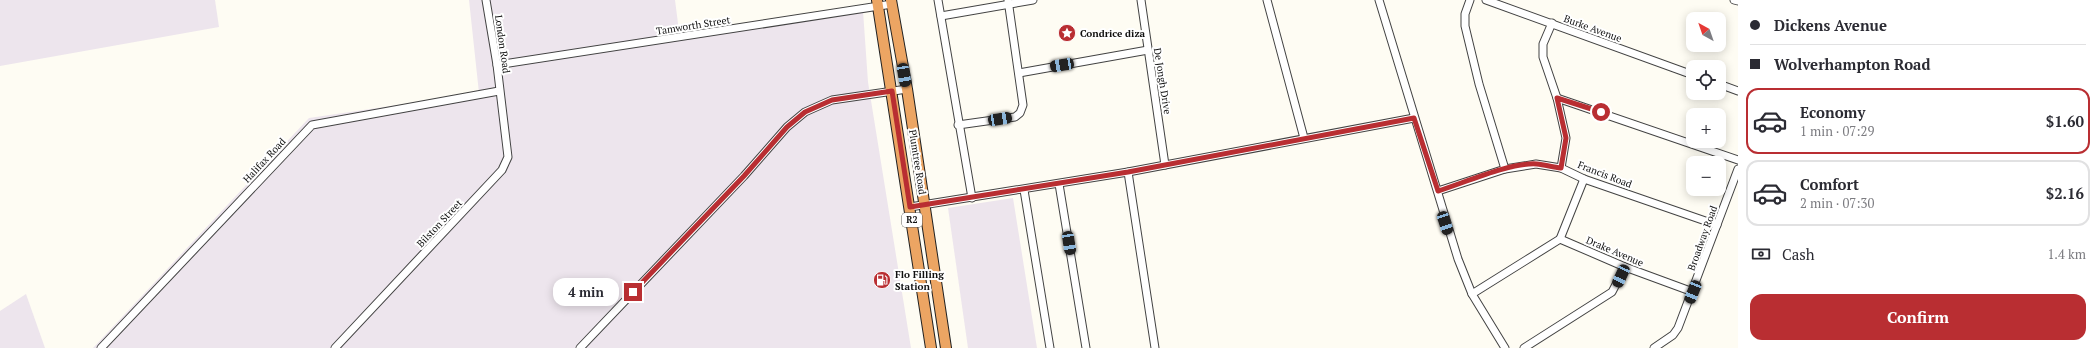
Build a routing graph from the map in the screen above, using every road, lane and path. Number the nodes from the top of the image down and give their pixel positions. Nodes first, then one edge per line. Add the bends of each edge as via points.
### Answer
1 (486, 0) edge
2 (938, 0) edge
3 (1032, 0) edge
4 (1141, 0) edge
5 (1267, 0) edge
6 (1379, 0) edge
7 (1470, 0) edge
8 (1486, 0) edge
9 (1734, 0) edge
10 (1738, 1) edge
11 (891, 2) edge
12 (1008, 2) edge
13 (877, 3) edge
14 (941, 16) junction
15 (1552, 23) junction
16 (1148, 50) junction
17 (497, 65) junction
18 (1686, 72) edge
19 (1019, 73) junction
20 (1726, 87) edge
21 (906, 89) junction
22 (499, 90) junction
23 (892, 91) junction
24 (1738, 91) edge
25 (1557, 98) junction
26 (1414, 118) junction
27 (958, 125) junction
28 (1304, 138) junction
29 (1738, 160) edge
30 (1165, 165) junction
31 (1561, 168) junction
32 (1506, 169) junction
33 (1738, 169) edge
34 (1128, 172) junction
35 (1584, 179) junction
36 (1060, 184) junction
37 (1024, 190) junction
38 (1438, 191) junction
39 (972, 198) junction
40 (925, 205) junction
41 (910, 207) junction
42 (1716, 225) junction
43 (1560, 239) junction
44 (1625, 268) junction
45 (1693, 292) junction
46 (1472, 294) junction
47 (101, 348) edge
48 (335, 348) edge
49 (580, 348) edge
50 (931, 348) edge
51 (946, 348) edge
52 (1050, 348) edge
53 (1086, 348) edge
54 (1155, 348) edge
55 (1505, 348) edge
56 (1524, 348) edge
57 (1654, 348) edge

1 - 17 street, London Road
2 - 14 street
3 - 12 street
4 - 16 street, De Jongh Drive
5 - 28 street
6 - 26 street
7 - 32 street via 1465,14 1465,26 1479,84
8 - 15 street, Burke Avenue
9 - 10 street
11 - 13 street, Tamworth Street
11 - 21 highway, Plumtree Road / R2
12 - 14 street
12 - 19 street
13 - 17 street, Tamworth Street
13 - 23 highway, Plumtree Road / R2
14 - 27 street
15 - 18 street, Burke Avenue
15 - 25 street via 1544,44 1543,57
16 - 19 street
16 - 30 street, De Jongh Drive
17 - 22 street, London Road
19 - 27 street via 1023,105 1018,115
20 - 24 street
21 - 23 street
21 - 40 highway, Plumtree Road / R2
22 - 47 street, Halifax Road via 312,124
22 - 48 street, Bilston Street via 508,157 502,170
23 - 41 highway, Plumtree Road / R2
23 - 49 street via 832,100 805,112 787,127 744,176
25 - 29 street
25 - 31 street via 1566,138
26 - 28 street
26 - 38 street
27 - 39 street
28 - 30 street
30 - 34 street
31 - 32 street, Francis Road via 1536,164
31 - 35 street, Francis Road
32 - 38 street, Francis Road
33 - 42 street, Broadway Road
34 - 36 street
34 - 54 street
35 - 42 street, Francis Road
35 - 43 street
36 - 37 street
36 - 53 street
37 - 39 street
37 - 52 street
38 - 46 street via 1445,223
39 - 40 street
40 - 41 street
40 - 51 highway, Plumtree Road / R2
41 - 50 highway, Plumtree Road / R2
42 - 45 street, Broadway Road
43 - 44 street, Drake Avenue
43 - 46 street
44 - 45 street, Drake Avenue
44 - 56 street via 1612,292
45 - 57 street, Broadway Road via 1676,332
46 - 55 street

